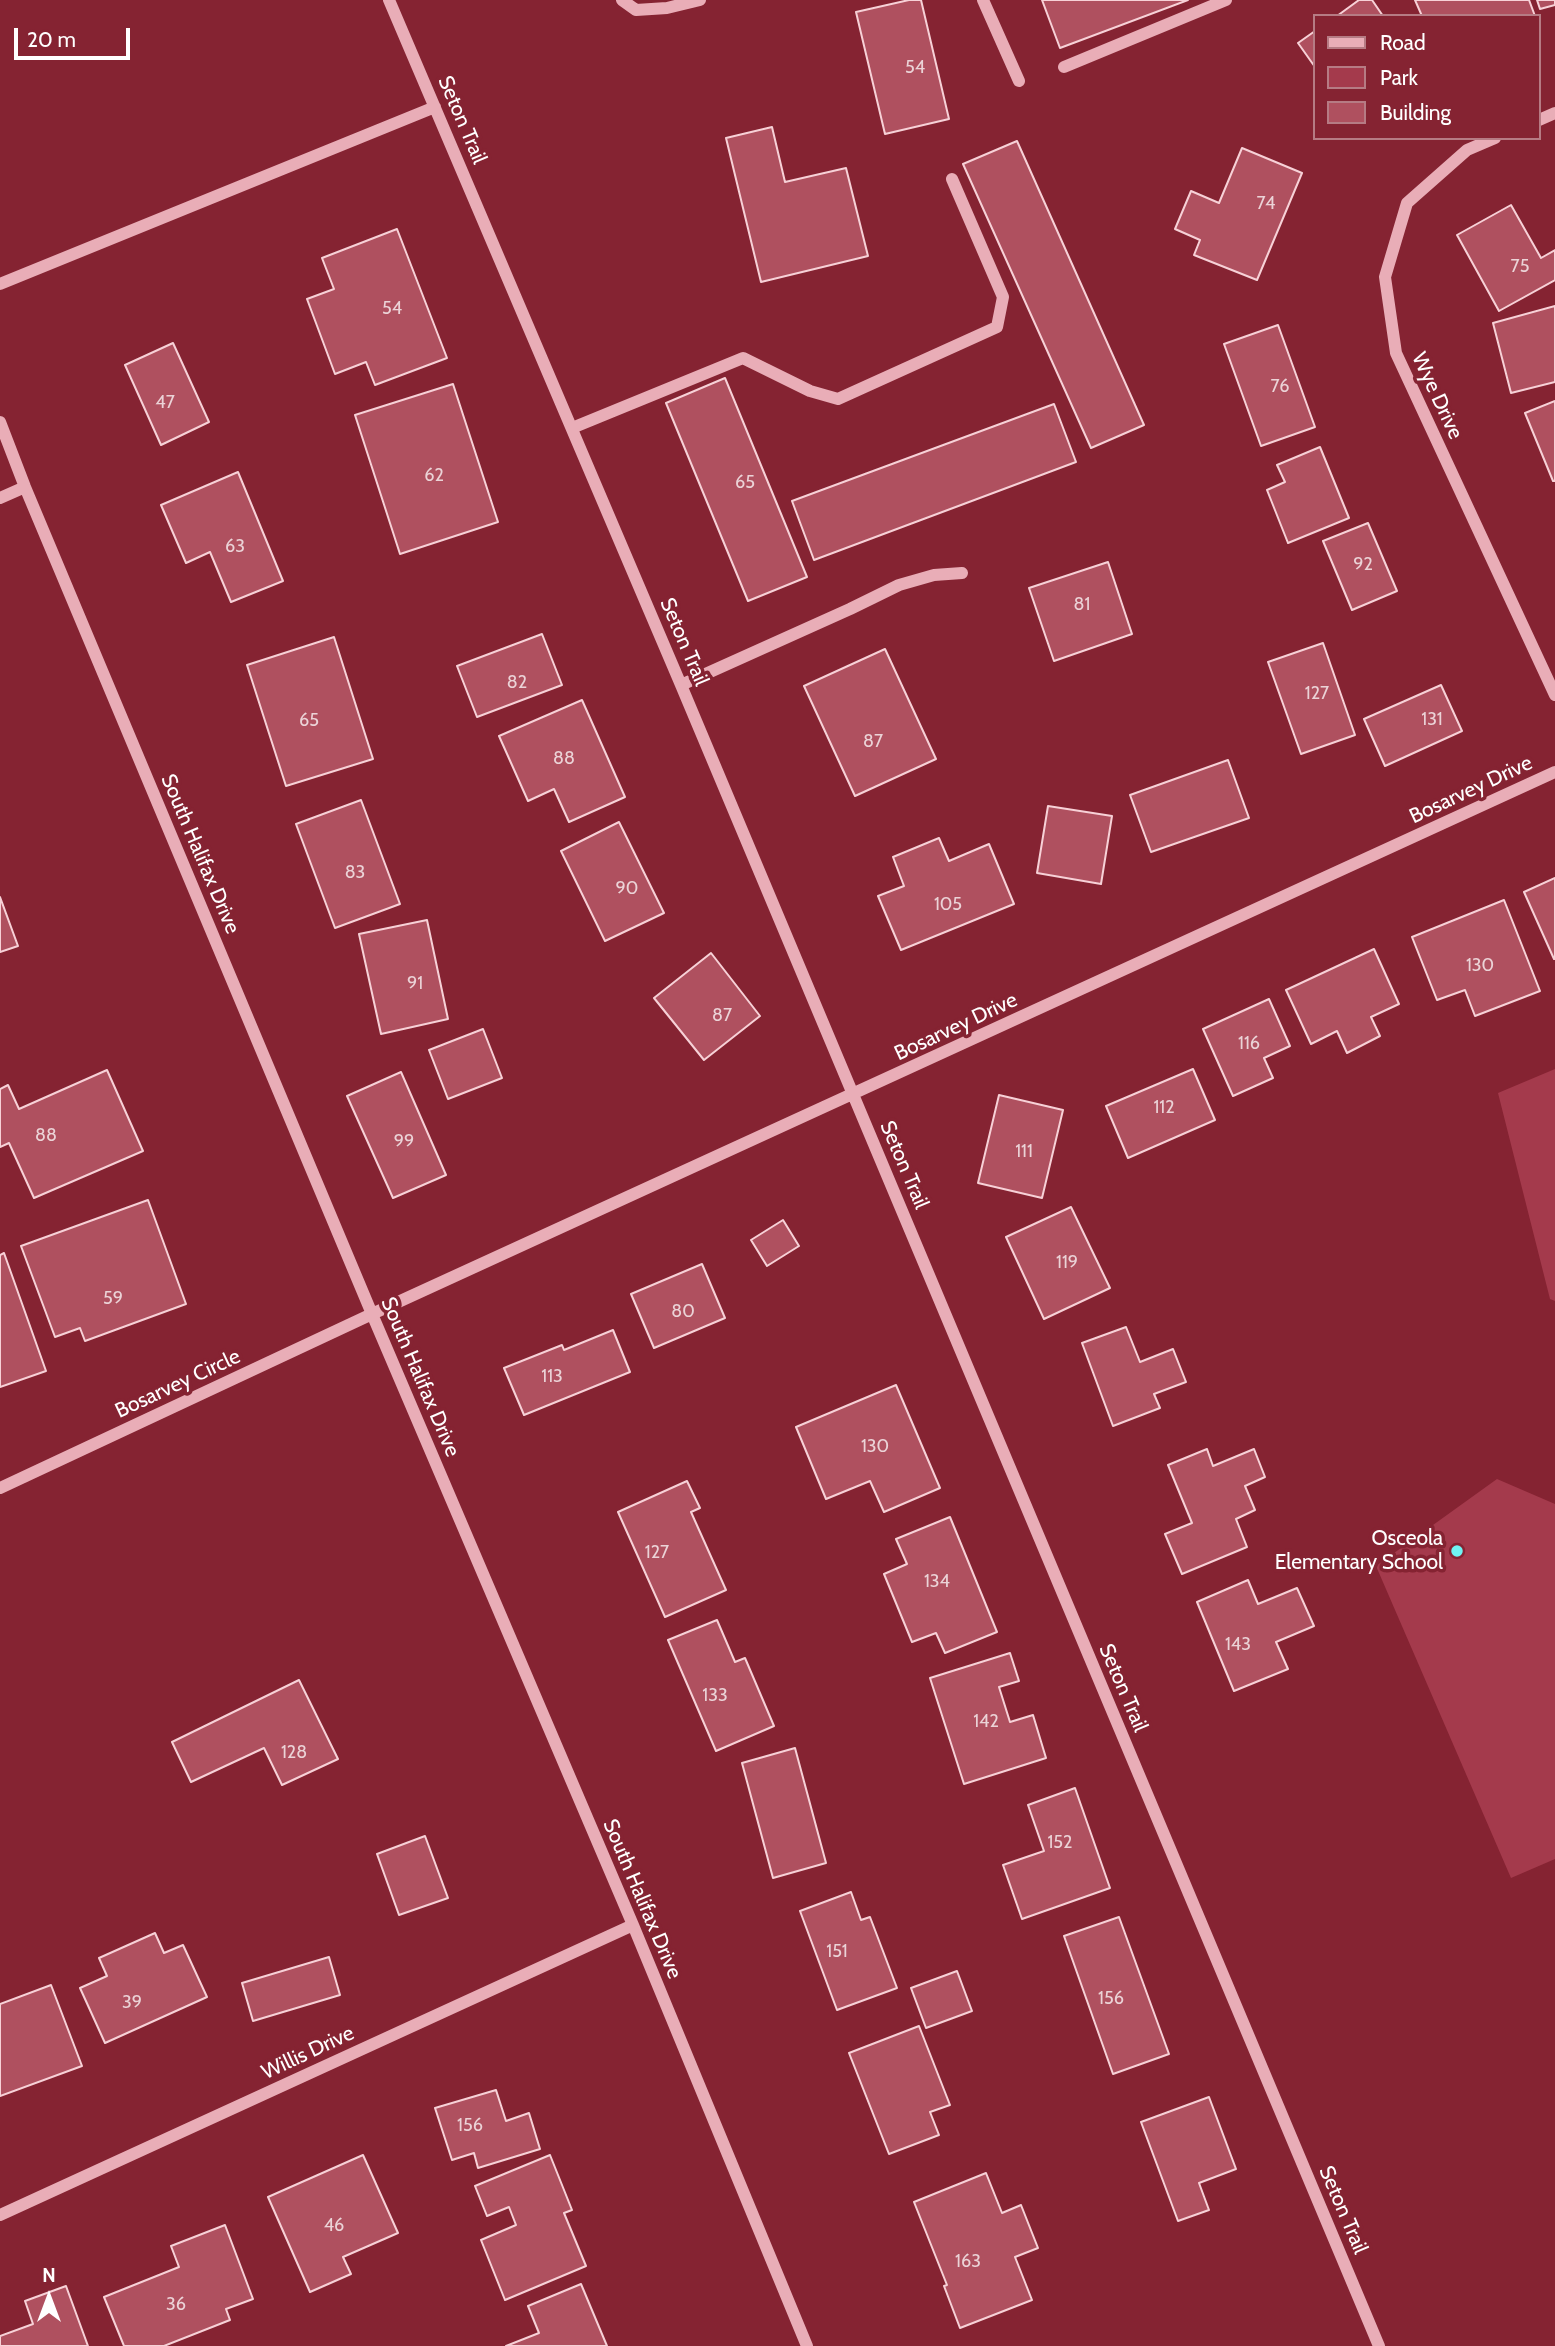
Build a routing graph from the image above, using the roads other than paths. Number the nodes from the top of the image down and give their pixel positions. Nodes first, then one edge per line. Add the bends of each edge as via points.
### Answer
1 (389, 0) edge
2 (622, 0) edge
3 (700, 0) edge
4 (983, 0) edge
5 (1226, 0) edge
6 (1064, 67) dead end
7 (1019, 81) dead end
8 (435, 107) junction
9 (1490, 140) edge
10 (952, 179) dead end
11 (0, 284) edge
12 (0, 422) edge
13 (572, 428) junction
14 (25, 487) junction
15 (0, 498) edge
16 (962, 573) dead end
17 (681, 685) junction
18 (1555, 695) edge
19 (1555, 772) edge
20 (853, 1095) junction
21 (372, 1314) junction
22 (0, 1488) edge
23 (633, 1925) junction
24 (0, 2215) edge
25 (807, 2346) edge
26 (1379, 2346) edge

1 - 8 street, Seton Trail
2 - 3 street via 636,10
4 - 7 street
5 - 6 street
8 - 11 street
8 - 13 street, Seton Trail
9 - 18 street, Wye Drive via 1467,150 1407,203 1385,276 1396,353
10 - 13 street via 1003,297 996,327 838,399 810,391 743,358
12 - 14 street, South Halifax Drive
13 - 17 street, Seton Trail
14 - 15 street
14 - 21 street, South Halifax Drive
16 - 17 street via 899,585
17 - 20 street, Seton Trail
19 - 20 street, Bosarvey Drive
20 - 21 street, Bosarvey Drive
20 - 26 street, Seton Trail
21 - 22 street, Bosarvey Circle
21 - 23 street, South Halifax Drive
23 - 24 street, Willis Drive
23 - 25 street, South Halifax Drive

